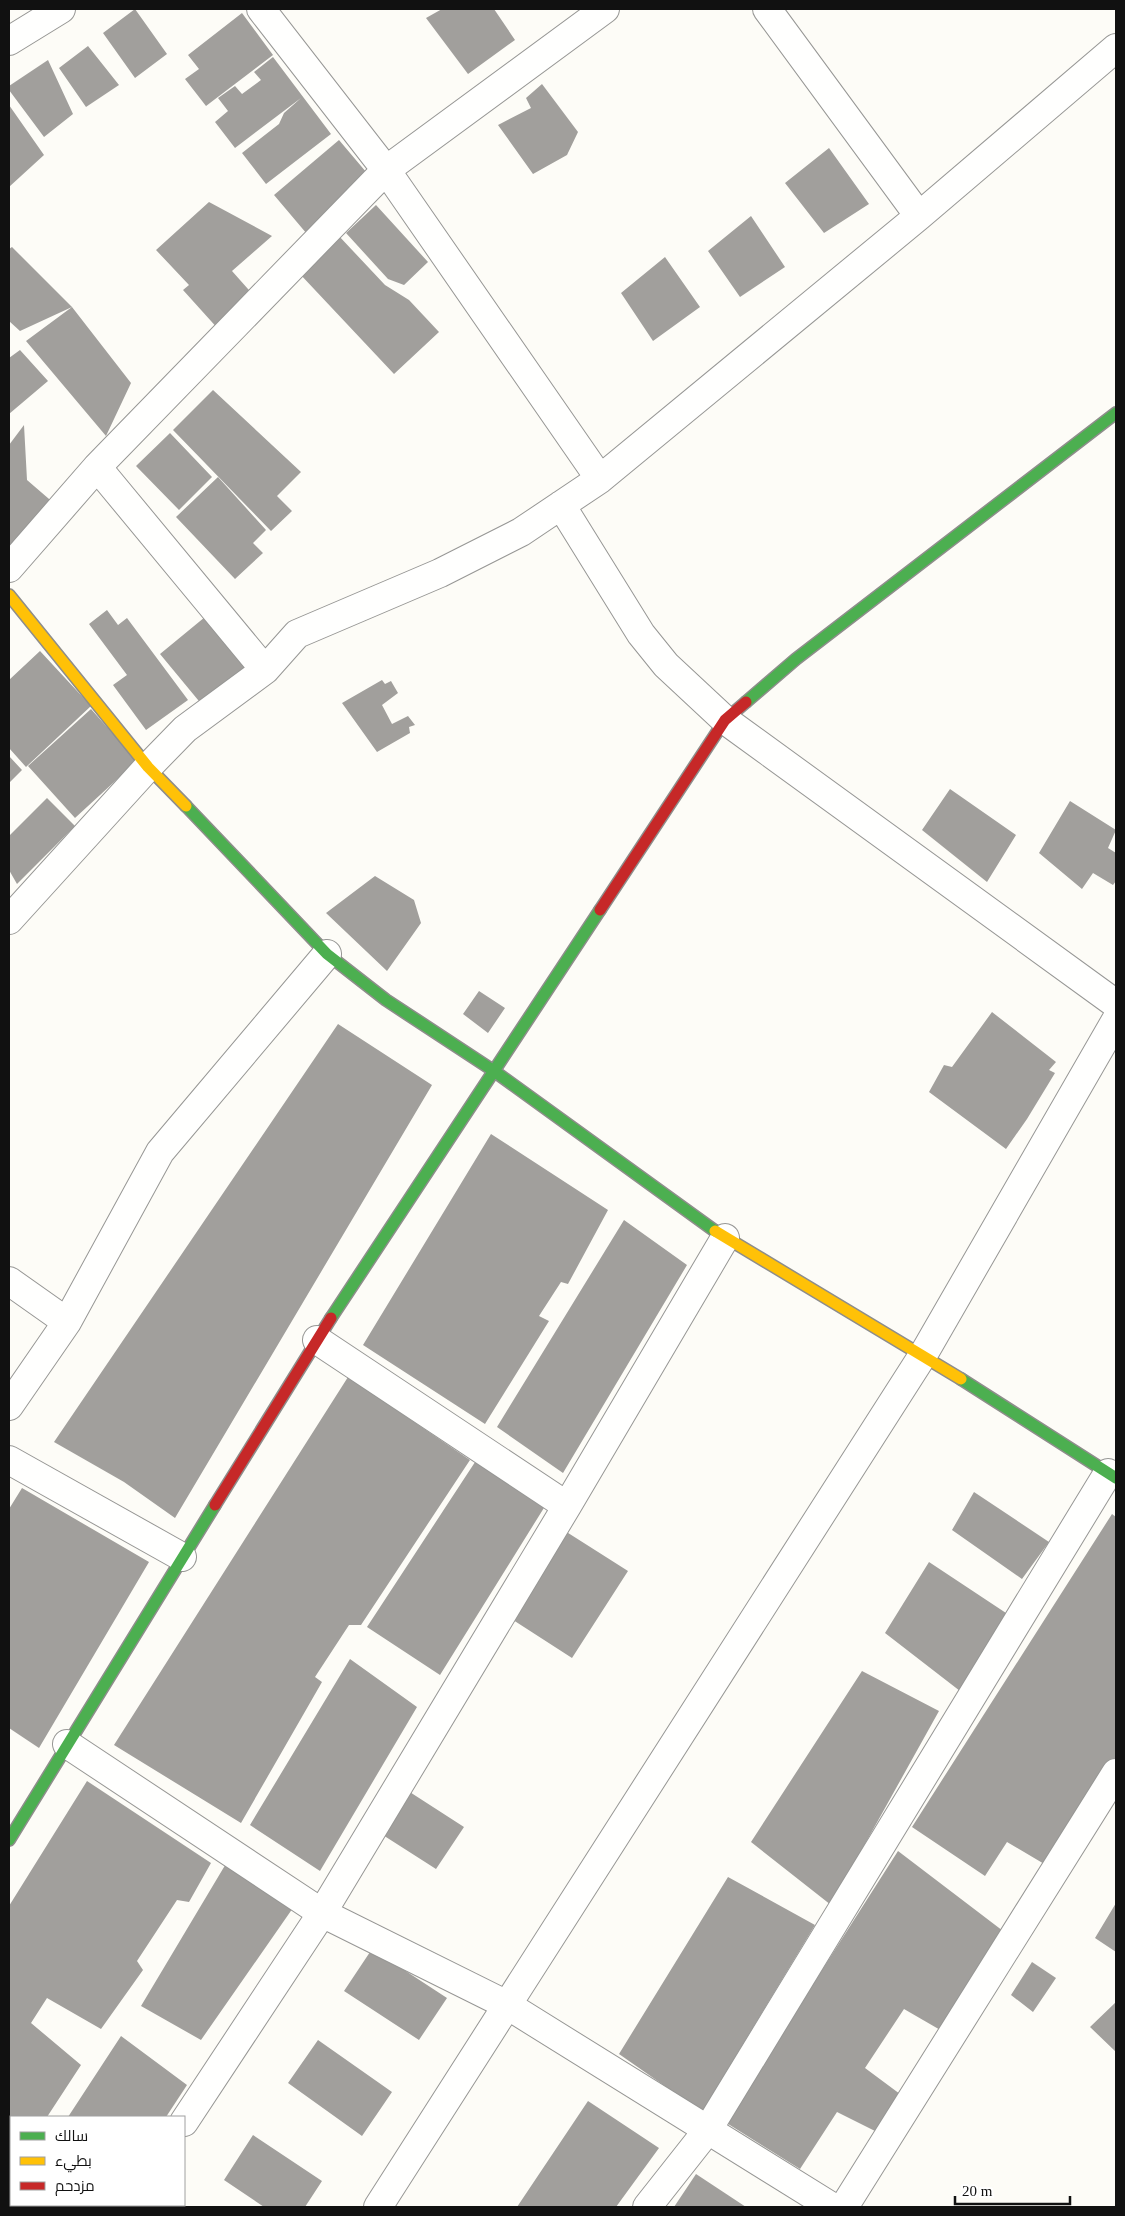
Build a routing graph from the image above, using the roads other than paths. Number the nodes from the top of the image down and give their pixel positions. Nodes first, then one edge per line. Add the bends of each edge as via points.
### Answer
1 (62, 9) edge
2 (261, 9) edge
3 (605, 9) edge
4 (767, 9) edge
5 (9, 41) edge
6 (1116, 48) edge
7 (386, 170) junction
8 (919, 216) junction
9 (1116, 413) edge
10 (97, 467) junction
11 (600, 478) junction
12 (561, 505) junction
13 (9, 568) edge
14 (9, 595) edge
15 (265, 670) junction
16 (725, 720) junction
17 (148, 767) junction
18 (9, 920) edge
19 (327, 954) junction
20 (1116, 1004) edge
21 (1116, 1020) edge
22 (494, 1071) junction
23 (725, 1238) junction
24 (9, 1281) edge
25 (66, 1322) junction
26 (317, 1340) junction
27 (923, 1355) junction
28 (9, 1406) edge
29 (9, 1460) edge
30 (1112, 1476) edge
31 (567, 1506) junction
32 (182, 1557) junction
33 (67, 1744) junction
34 (1116, 1773) edge
35 (9, 1840) edge
36 (322, 1913) junction
37 (507, 2005) junction
38 (185, 2120) edge
39 (707, 2131) junction
40 (378, 2207) edge
41 (647, 2207) edge
42 (832, 2207) edge
43 (844, 2207) edge

1 - 5 street
2 - 7 street
3 - 7 street
4 - 8 street
6 - 8 street
7 - 10 street
7 - 11 street
8 - 11 street
9 - 16 street via 796,659
10 - 13 street
10 - 15 street
11 - 12 street
12 - 15 street via 521,532 440,573 297,634
12 - 16 street via 641,634 666,666
14 - 17 street
15 - 17 street via 185,729
16 - 20 street
16 - 22 street
17 - 18 street
17 - 19 street
19 - 22 street via 386,1000
19 - 25 street via 160,1152
21 - 27 street
22 - 23 street
22 - 26 street
23 - 27 street
23 - 31 street
24 - 25 street
25 - 28 street
26 - 31 street
26 - 32 street
27 - 30 street
27 - 37 street
29 - 32 street
30 - 39 street
31 - 36 street
32 - 33 street
33 - 35 street
33 - 36 street
34 - 43 street
36 - 37 street
36 - 38 street
37 - 39 street
37 - 40 street
39 - 41 street
39 - 42 street

